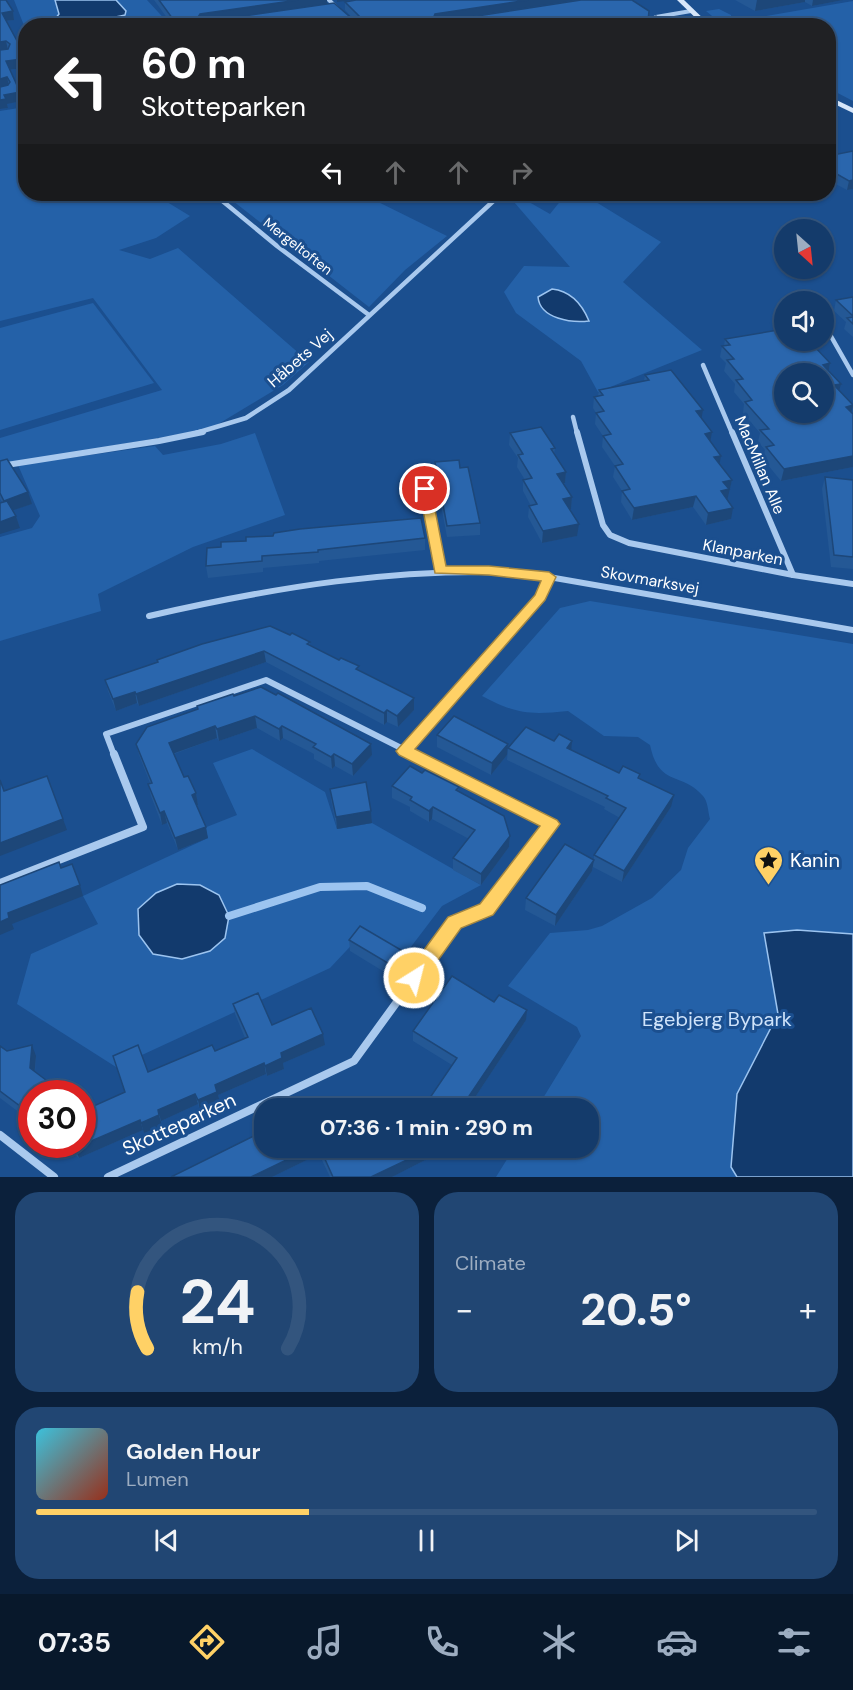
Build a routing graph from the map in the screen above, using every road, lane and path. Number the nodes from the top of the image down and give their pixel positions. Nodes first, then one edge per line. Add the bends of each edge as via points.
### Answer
1 (329, 0) edge
2 (680, 0) edge
3 (347, 5) edge
4 (336, 6) junction
5 (325, 8) edge
6 (691, 11) junction
7 (343, 13) edge
8 (654, 18) edge
9 (699, 18) edge
10 (836, 102) edge
11 (853, 111) edge
12 (222, 201) edge
13 (493, 201) edge
14 (369, 315) junction
15 (834, 342) edge
16 (702, 365) dead end
17 (853, 375) edge
18 (573, 417) dead end
19 (0, 466) edge
20 (423, 478) dead end
21 (440, 570) junction
22 (793, 575) junction
23 (549, 577) junction
24 (853, 584) edge
25 (149, 616) dead end
26 (853, 630) edge
27 (404, 751) junction
28 (0, 883) edge
29 (0, 1135) edge
30 (54, 1177) edge
31 (108, 1177) edge

1 - 4 street
2 - 6 street
3 - 4 street
4 - 5 street
4 - 7 street
6 - 8 street
6 - 9 street
10 - 11 street
12 - 14 street, Mergeltoften
13 - 14 street, Håbets Vej
14 - 19 street, Håbets Vej via 289,390 246,418 159,441
15 - 17 street
16 - 22 street, MacMillan Alle
18 - 22 street, Klanparken via 603,525 610,535 629,543
20 - 21 street
21 - 23 street, Skovmarksvej via 489,570
21 - 25 street, Skovmarksvej via 280,588
22 - 24 street, Klanparken
23 - 26 street, Skovmarksvej
23 - 27 street via 541,597
27 - 28 street, Skotteparken via 266,680 106,734 143,827
27 - 31 street, Skotteparken via 551,824 487,910 455,922 354,1061
29 - 30 street

